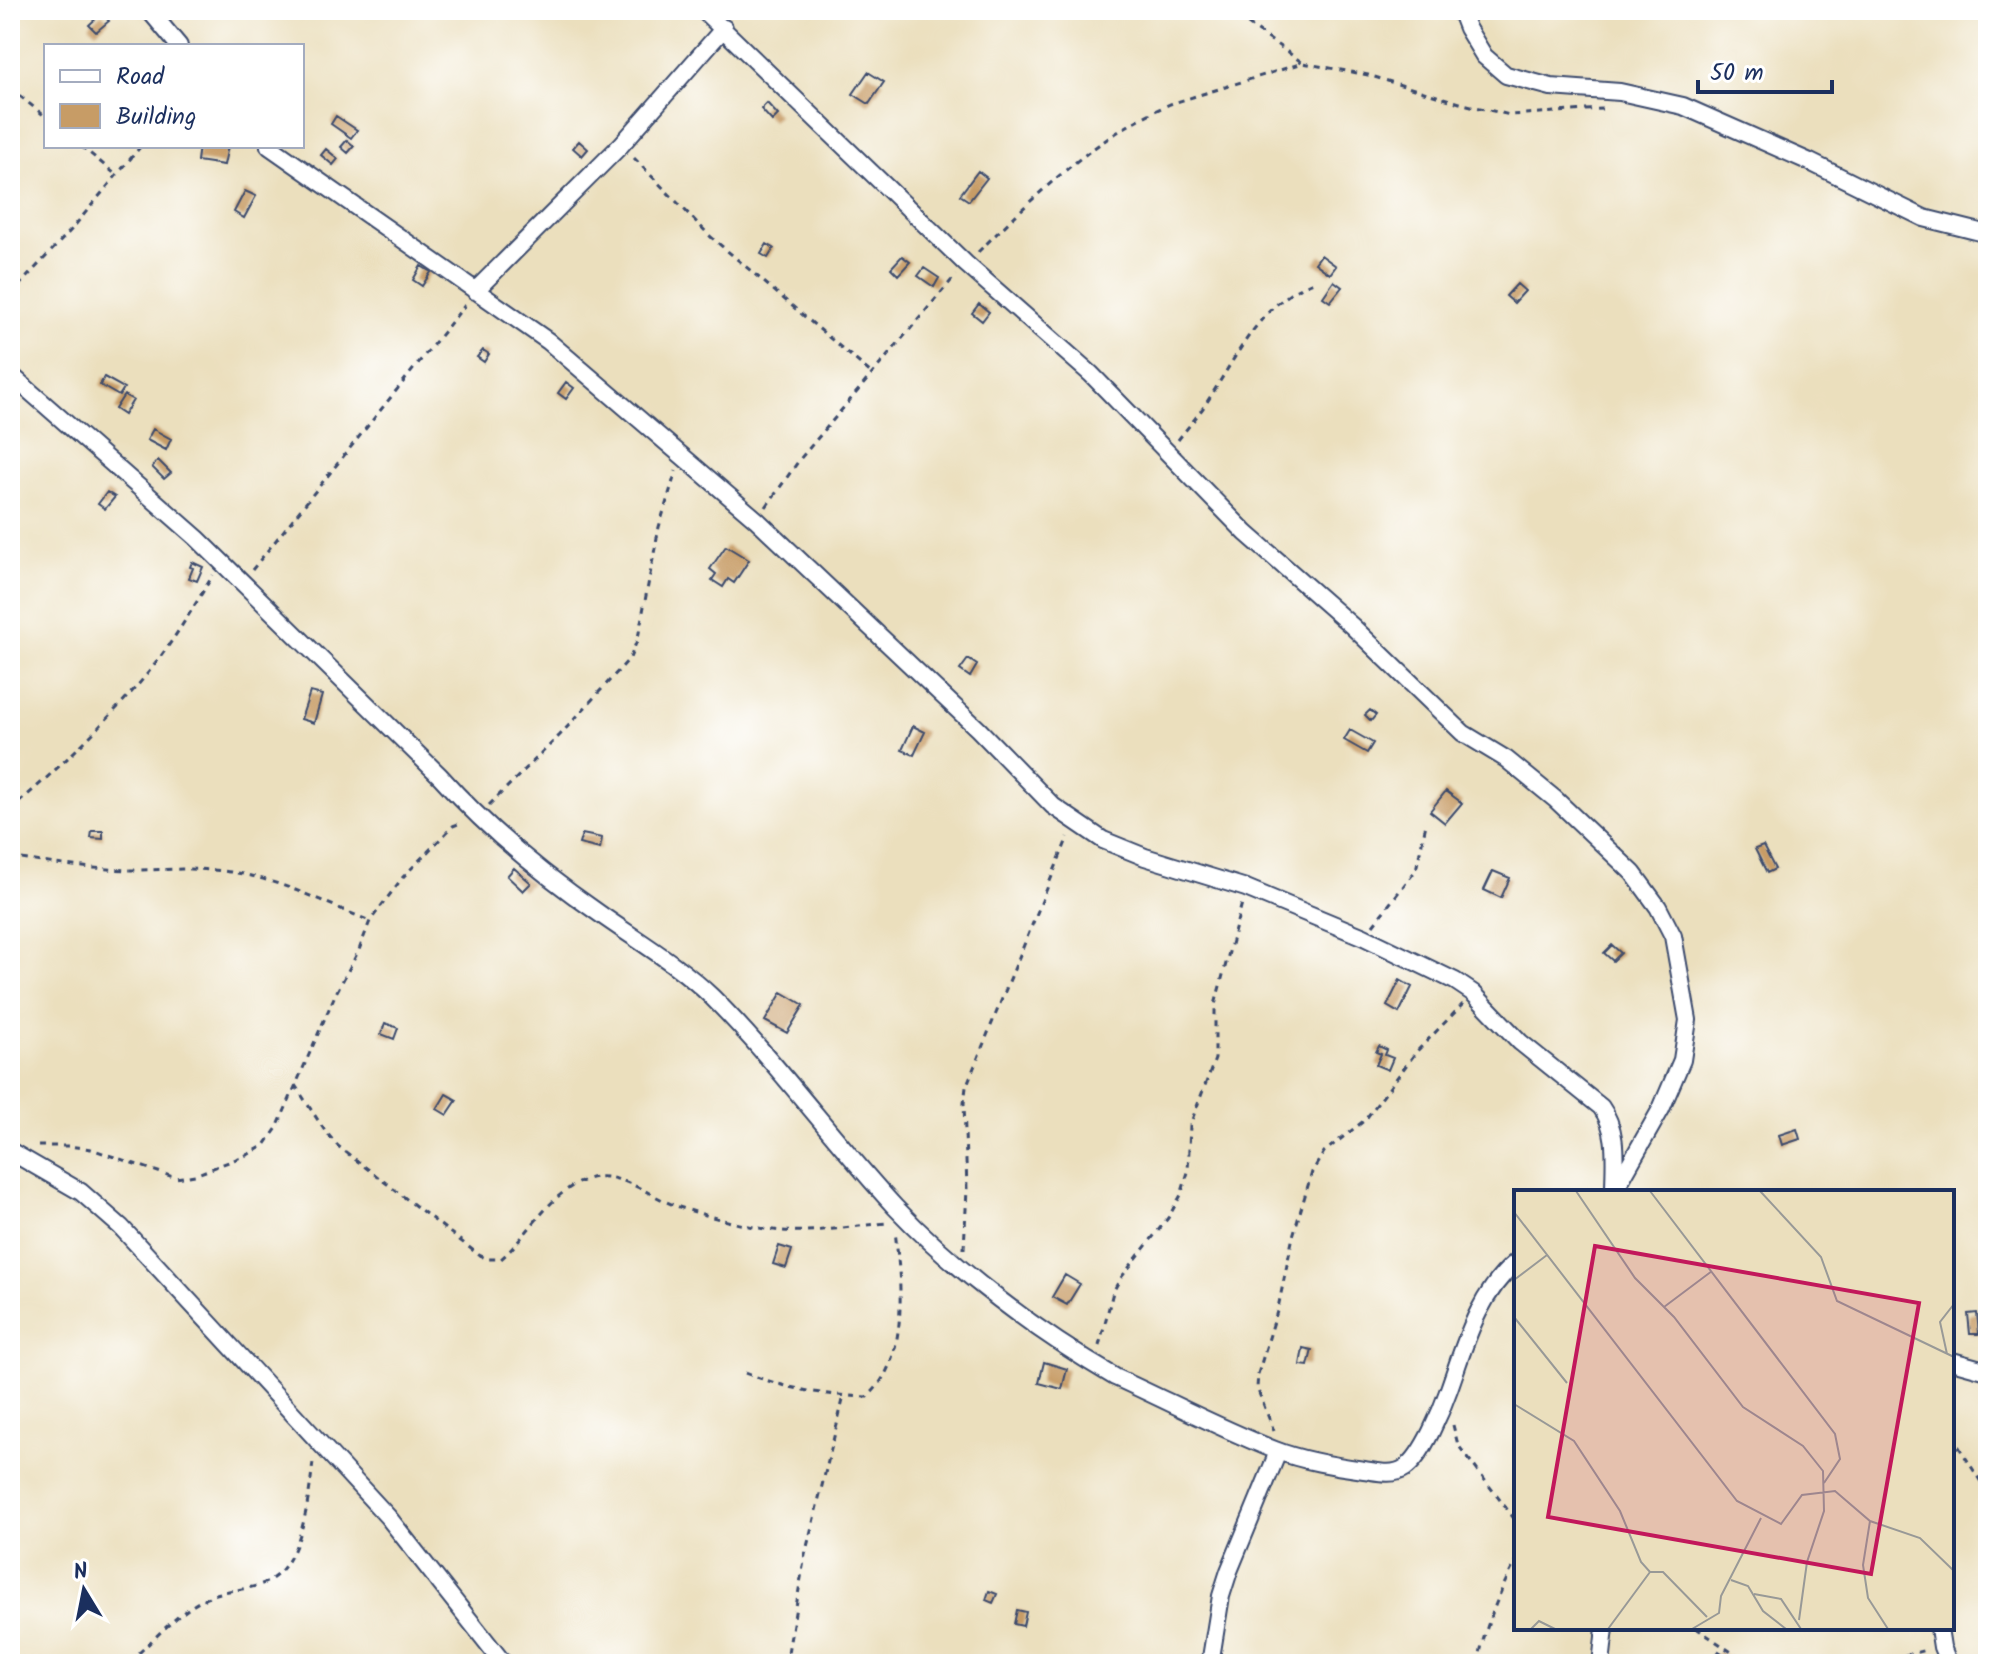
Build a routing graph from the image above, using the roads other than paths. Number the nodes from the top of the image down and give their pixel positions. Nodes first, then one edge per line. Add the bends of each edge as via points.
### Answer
1 (149, 10) edge
2 (703, 10) edge
3 (1460, 10) edge
4 (724, 28) junction
5 (177, 44) edge
6 (272, 148) edge
7 (1988, 234) edge
8 (475, 291) junction
9 (10, 374) edge
10 (10, 1151) edge
11 (1614, 1190) edge
12 (1615, 1190) edge
13 (1514, 1264) edge
14 (1954, 1362) edge
15 (1988, 1371) edge
16 (1278, 1452) junction
17 (1605, 1630) edge
18 (1939, 1630) edge
19 (504, 1664) edge
20 (1210, 1664) edge
21 (1601, 1664) edge
22 (1949, 1664) edge

1 - 5 street
2 - 4 street
3 - 7 street via 1484,56 1506,75 1551,87 1620,92 1683,106 1924,218
4 - 8 street via 621,145
4 - 12 street via 966,264 1091,374 1246,533 1463,733 1555,799 1633,873 1673,936 1688,1020 1682,1060 1661,1109
6 - 8 street
8 - 11 street via 548,341 757,520 1053,806 1103,840 1246,888 1364,937 1473,993 1500,1025 1610,1120
9 - 16 street via 197,538 477,816 569,892 710,995 898,1209 987,1290 1115,1377
10 - 19 street via 81,1192 121,1227 388,1517
13 - 16 street via 1491,1288 1430,1431 1403,1470 1374,1472
14 - 15 street
16 - 20 street via 1229,1571
17 - 21 street
18 - 22 street

